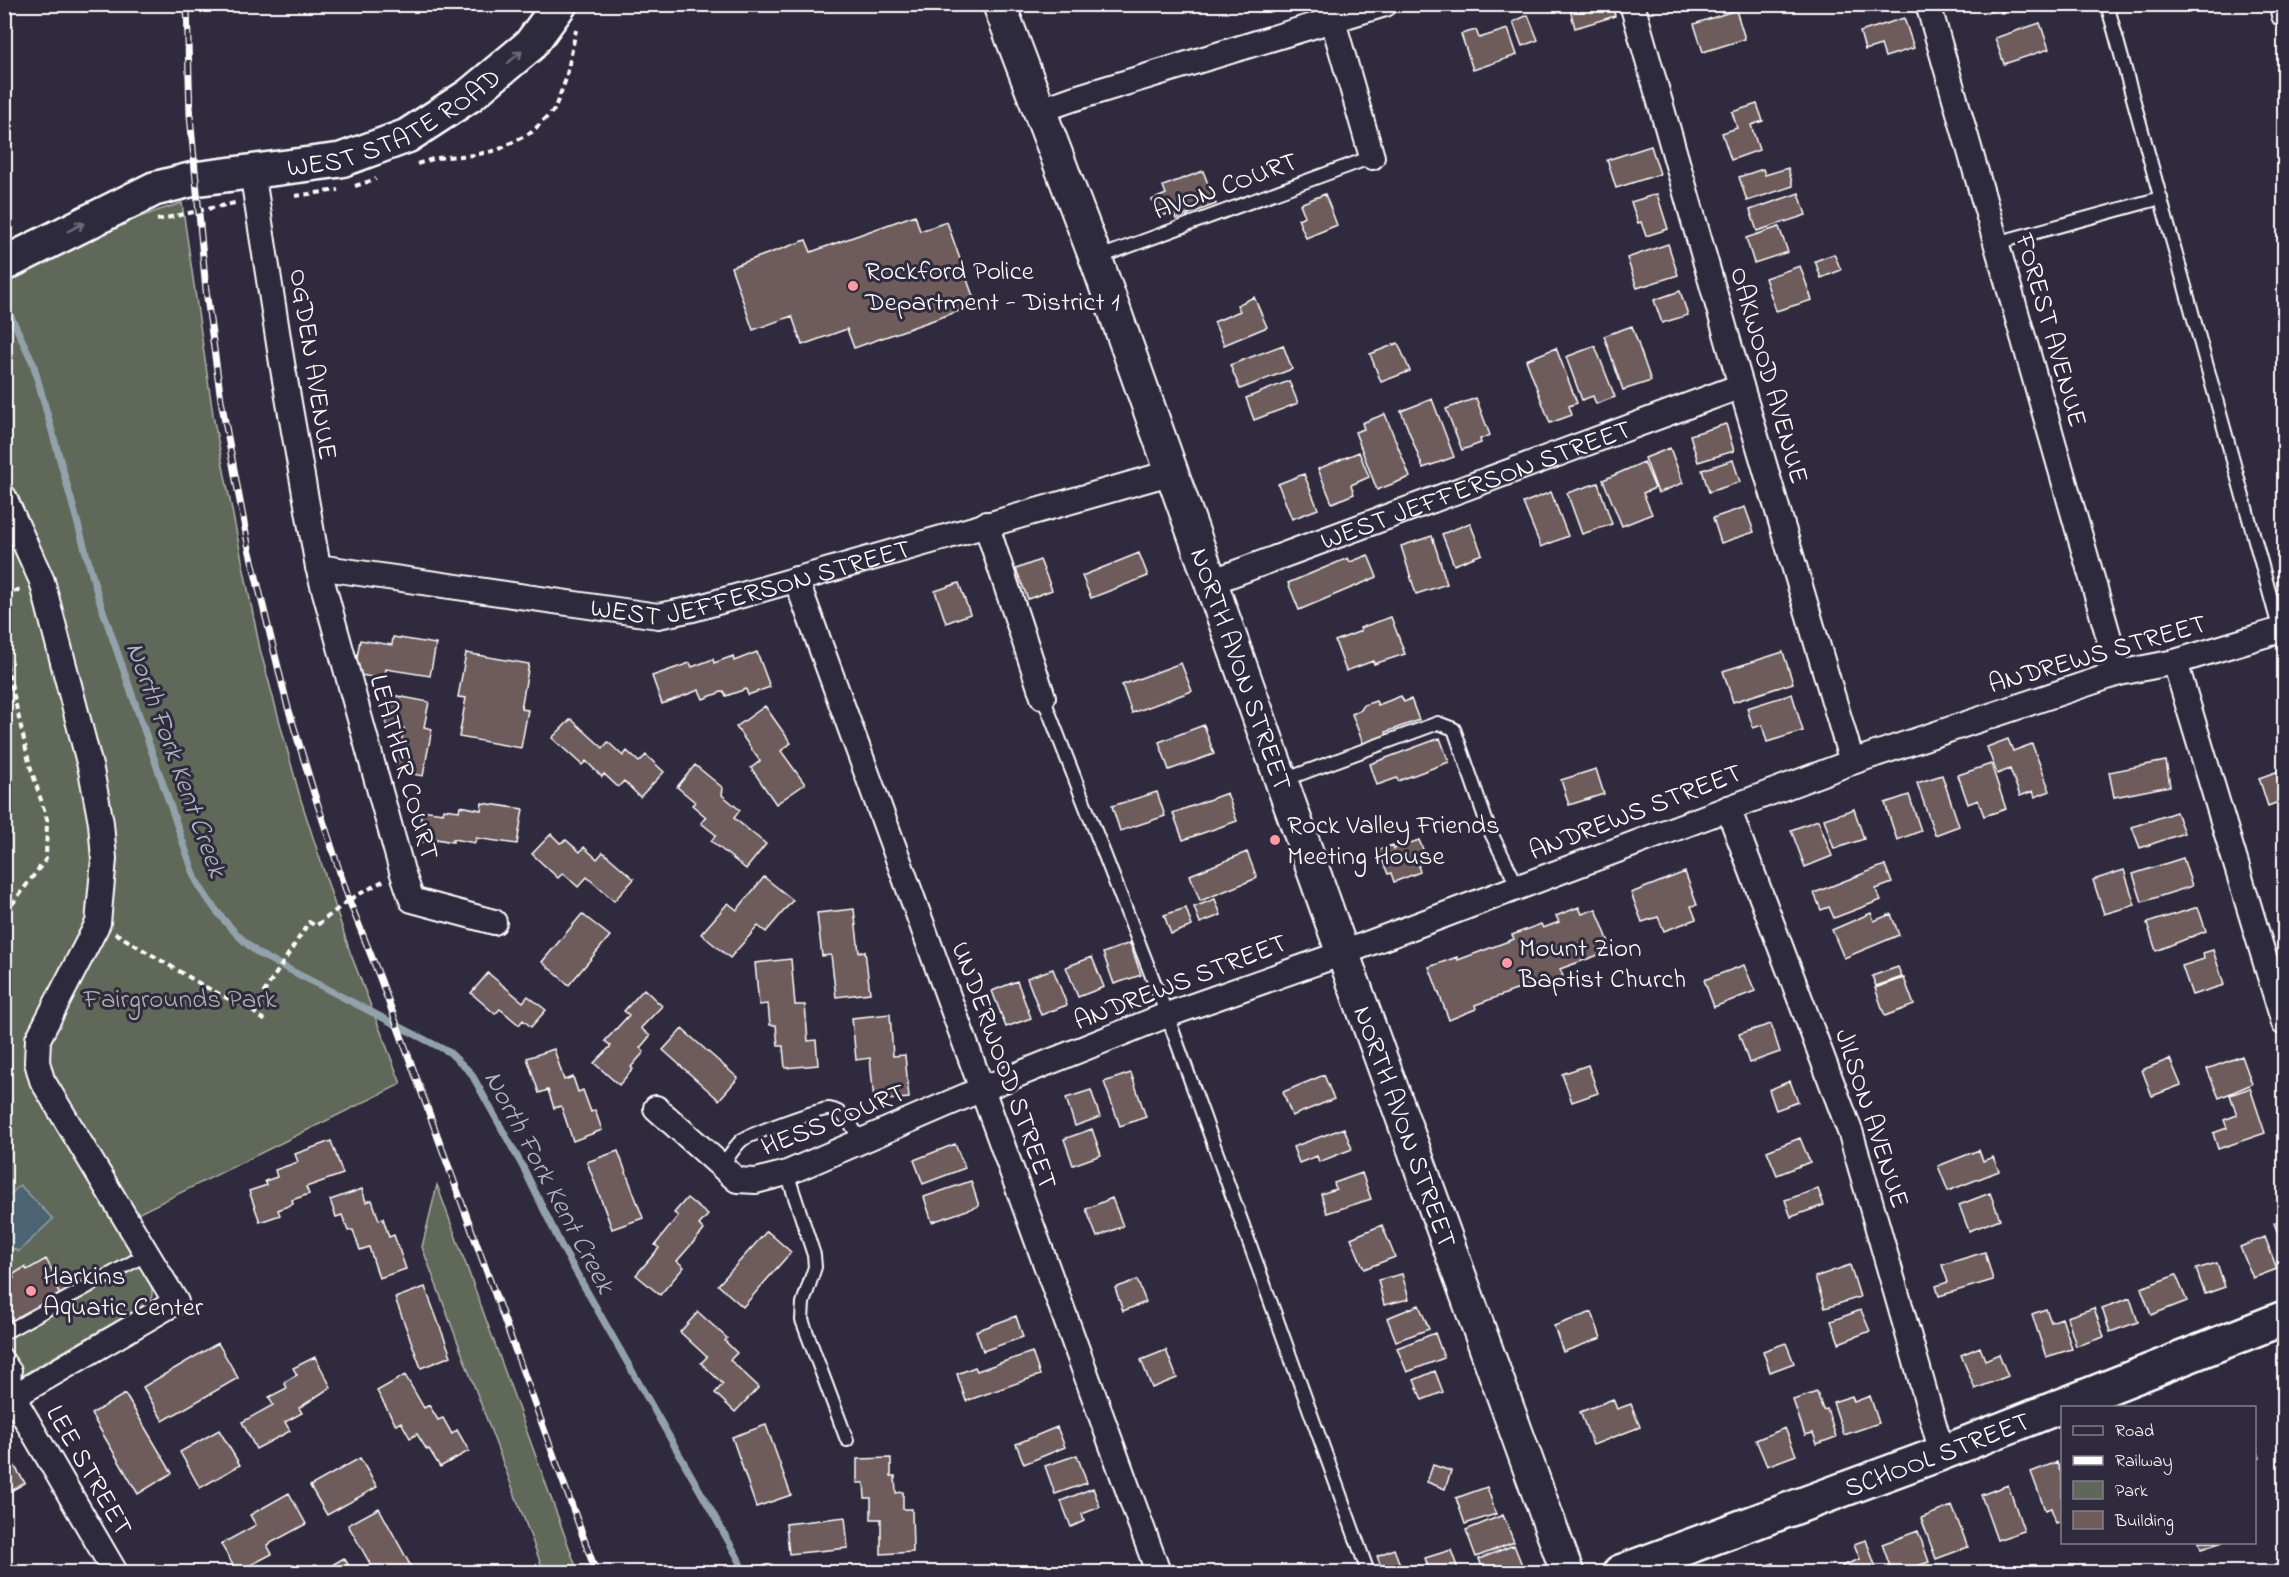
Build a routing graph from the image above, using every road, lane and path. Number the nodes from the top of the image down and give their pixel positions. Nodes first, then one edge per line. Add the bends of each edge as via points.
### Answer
1 (560, 4) edge
2 (999, 4) edge
3 (1385, 4) edge
4 (1632, 4) edge
5 (1928, 4) edge
6 (2108, 4) edge
7 (2282, 4) edge
8 (1331, 12) edge
9 (2284, 15) edge
10 (1038, 111) junction
11 (1372, 157) joint
12 (252, 171) junction
13 (2161, 198) junction
14 (1996, 243) junction
15 (14, 258) edge
16 (1095, 259) junction
17 (1741, 386) junction
18 (1173, 472) junction
19 (4, 497) edge
20 (986, 524) junction
21 (318, 567) junction
22 (796, 579) junction
23 (1211, 582) junction
24 (2282, 630) edge
25 (4, 653) edge
26 (2175, 662) junction
27 (2119, 673) junction
28 (1043, 697) joint
29 (1852, 762) junction
30 (1281, 781) junction
31 (1728, 808) junction
32 (402, 871) junction
33 (1518, 887) junction
34 (4, 915) edge
35 (494, 922) dead end
36 (98, 923) junction
37 (1343, 953) junction
38 (252, 1011) junction
39 (1167, 1015) junction
40 (267, 1022) dead end
41 (2284, 1023) edge
42 (982, 1089) junction
43 (656, 1108) dead end
44 (860, 1141) junction
45 (722, 1166) junction
46 (786, 1173) junction
47 (147, 1254) junction
48 (2284, 1318) edge
49 (4, 1333) edge
50 (4, 1354) edge
51 (9, 1399) edge
52 (2061, 1406) edge
53 (2061, 1406) edge
54 (847, 1440) dead end
55 (1942, 1453) junction
56 (115, 1572) edge
57 (1158, 1572) edge
58 (1368, 1572) edge
59 (1567, 1572) edge
60 (1620, 1572) edge

12 -> 1 main road, WEST STATE ROAD via 341,160 407,136 470,95 530,45
2 - 10 street, NORTH AVON STREET
3 - 8 street
4 - 17 street, OAKWOOD AVENUE
5 - 14 street, FOREST AVENUE
6 - 13 lane
7 - 9 street
8 - 10 street
8 - 11 street
10 - 16 street, NORTH AVON STREET
11 - 16 lane, AVON COURT
15 -> 12 main road, WEST STATE ROAD via 154,189
12 - 21 street, OGDEN AVENUE
13 - 14 lane
13 - 24 lane
14 - 27 street, FOREST AVENUE
16 - 18 street, NORTH AVON STREET
17 - 23 street, WEST JEFFERSON STREET
17 - 29 street, OAKWOOD AVENUE
18 - 20 street, WEST JEFFERSON STREET
18 - 23 street, NORTH AVON STREET
19 - 36 street via 42,581 91,770 104,859
20 - 22 street, WEST JEFFERSON STREET
20 - 28 street
21 - 22 street, WEST JEFFERSON STREET via 658,616
21 - 32 street, LEATHER COURT
22 - 42 street, UNDERWOOD STREET
23 - 30 street, NORTH AVON STREET
24 - 26 street, ANDREWS STREET
25 - 34 path via 29,762 47,819 46,859
26 - 27 street, ANDREWS STREET
26 - 41 street
27 - 29 street, ANDREWS STREET
28 - 39 lane
29 - 31 street, ANDREWS STREET
30 - 33 lane via 1438,723 1454,729 1489,829
30 - 37 street, NORTH AVON STREET
31 - 33 street, ANDREWS STREET
31 - 55 street, JILSON AVENUE via 1851,1134
32 - 35 street, LEATHER COURT via 412,900
32 - 38 path via 349,900 316,926 309,922
33 - 37 street, ANDREWS STREET
36 - 38 path
36 - 47 street via 38,1039 37,1062 42,1080
37 - 39 street, ANDREWS STREET
37 - 59 street, NORTH AVON STREET
38 - 40 path
39 - 42 street, ANDREWS STREET
39 - 58 lane
42 - 44 street, HESS COURT
42 - 57 street, UNDERWOOD STREET
43 - 45 street, HESS COURT
44 - 45 lane via 852,1125 830,1109 742,1140
44 - 46 street, HESS COURT
45 - 46 street, HESS COURT via 737,1180 756,1181
46 - 54 lane via 814,1255 815,1267 803,1303 802,1320
47 - 49 lane
47 - 51 street via 176,1302
48 - 53 main road, SCHOOL STREET
50 - 51 lane via 15,1370
51 - 56 street, LEE STREET
52 - 55 main road, SCHOOL STREET
55 - 60 main road, SCHOOL STREET

